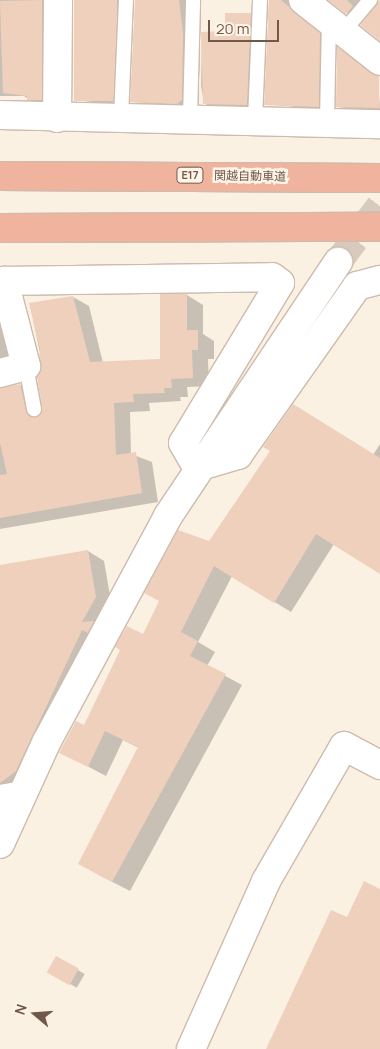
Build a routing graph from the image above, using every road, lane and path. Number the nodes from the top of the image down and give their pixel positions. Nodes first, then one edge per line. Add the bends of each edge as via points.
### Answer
1 (58, 0) edge
2 (126, 0) edge
3 (193, 0) edge
4 (260, 0) edge
5 (303, 0) edge
6 (370, 0) edge
7 (336, 26) junction
8 (380, 61) edge
9 (0, 115) edge
10 (57, 118) junction
11 (121, 118) junction
12 (190, 118) junction
13 (255, 120) junction
14 (327, 122) junction
15 (380, 124) edge
16 (0, 176) edge
17 (380, 178) edge
18 (380, 227) edge
19 (0, 228) edge
20 (338, 262) tunnel mouth
21 (380, 280) edge
22 (2, 281) edge
23 (26, 366) junction
24 (0, 373) edge
25 (34, 409) dead end
26 (197, 467) junction
27 (380, 765) edge
28 (11, 797) edge
29 (0, 844) edge
30 (191, 1049) edge

1 - 10 street
2 - 11 lane
3 - 12 lane
4 - 13 lane
5 - 7 street
6 - 7 lane
7 - 8 street
7 - 14 lane
9 - 10 street
10 - 11 street
11 - 12 street
12 - 13 street
13 - 14 street
14 - 15 street
16 - 17 highway, 関越自動車道 / E17
18 - 19 highway
20 - 26 street
21 - 26 street via 356,286 238,455
22 - 23 street
22 - 26 street via 272,277 280,283 183,443
23 - 24 street
23 - 25 lane
26 - 28 street via 47,741
27 - 30 street via 344,746 266,881
28 - 29 street

